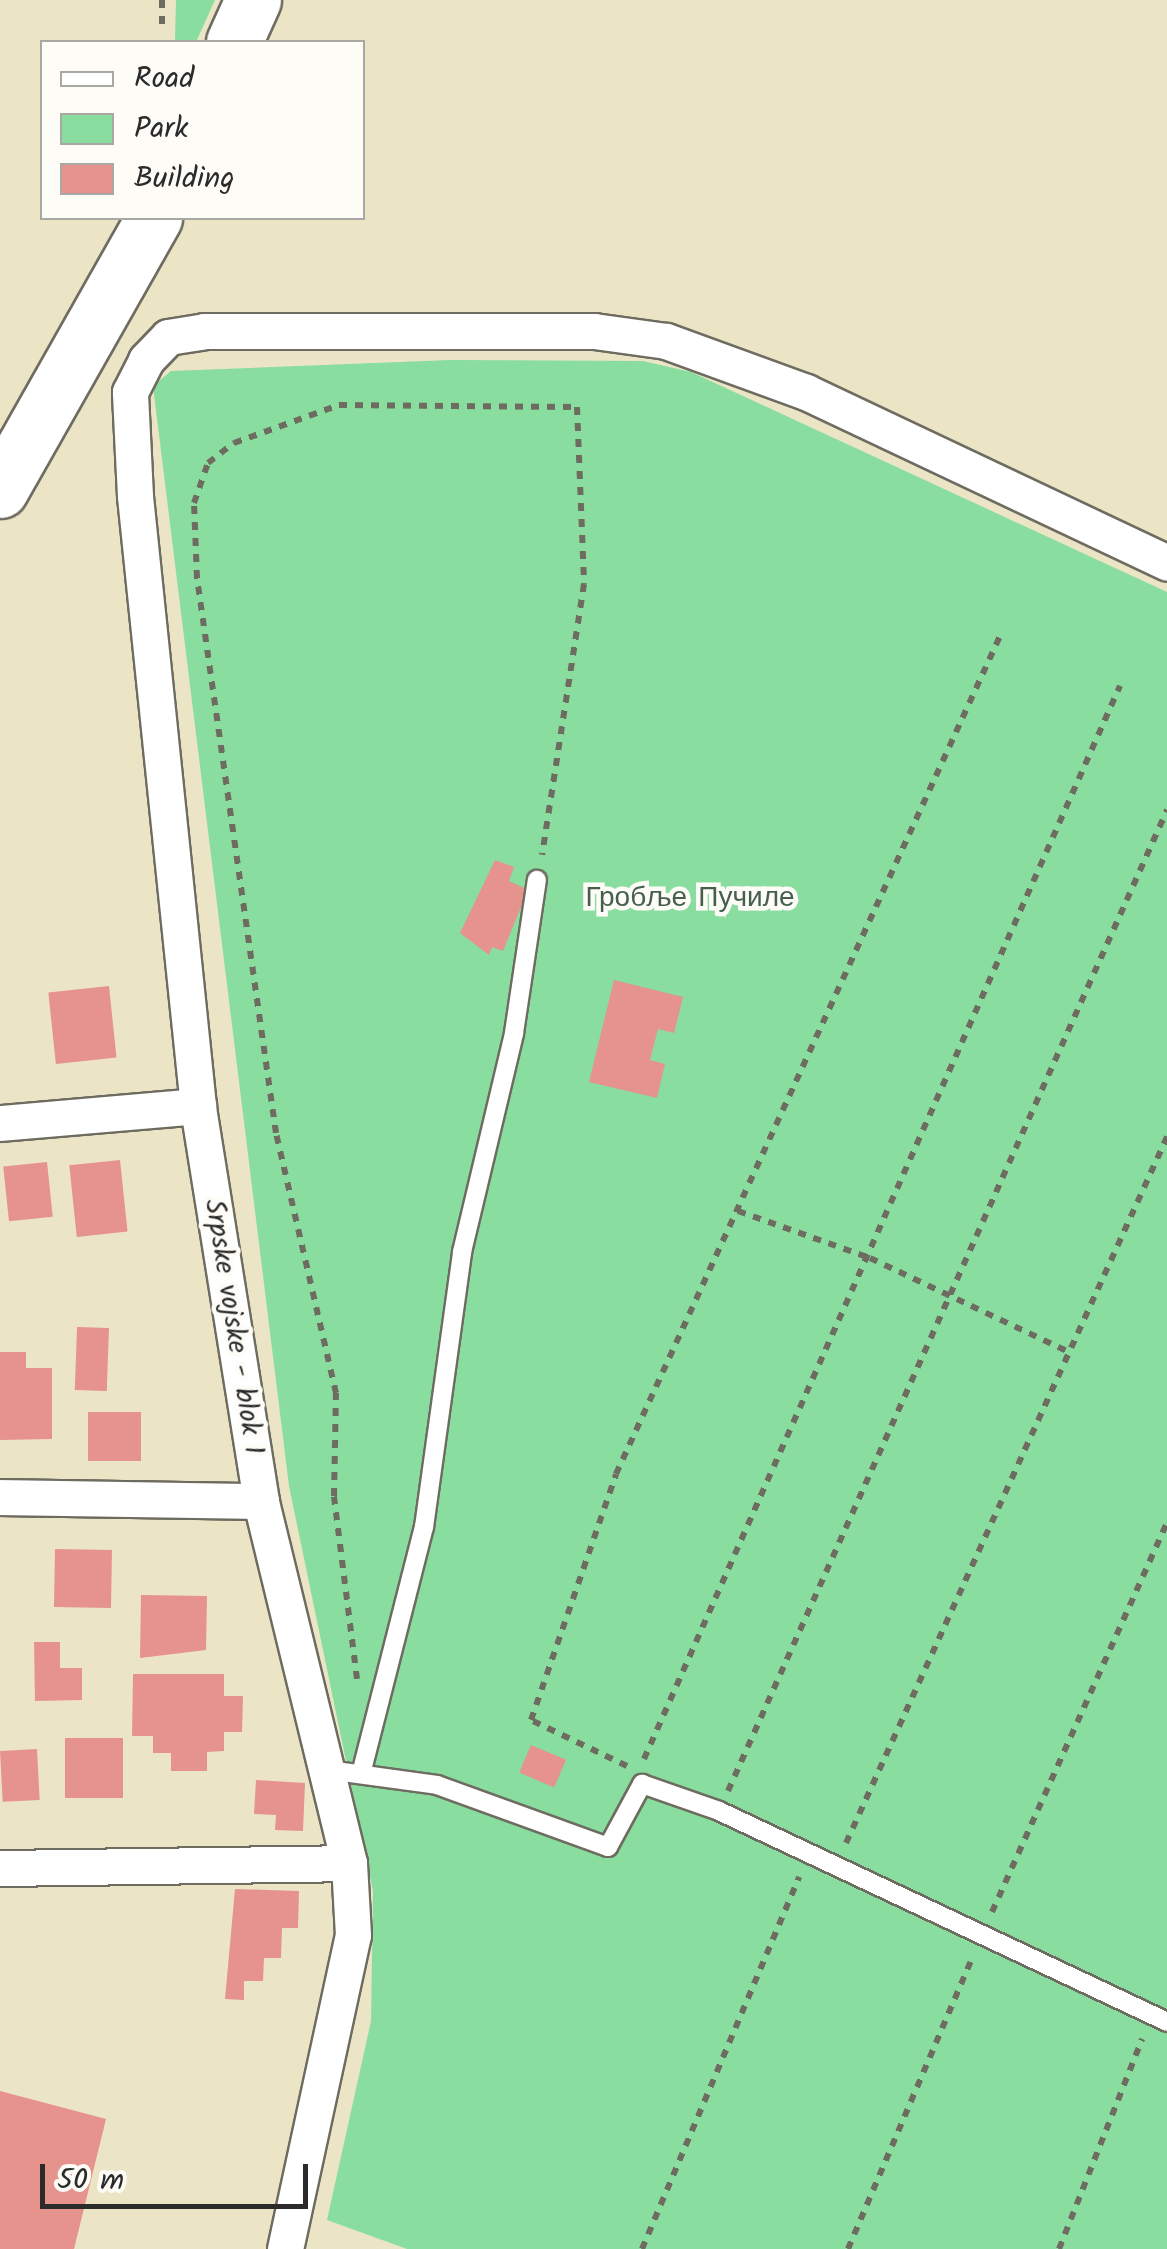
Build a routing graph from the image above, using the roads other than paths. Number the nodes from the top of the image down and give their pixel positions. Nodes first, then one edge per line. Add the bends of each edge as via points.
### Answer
1 (254, 0) edge
2 (235, 40) edge
3 (153, 220) edge
4 (0, 490) edge
5 (1167, 563) edge
6 (537, 880) road end
7 (198, 1106) junction
8 (0, 1123) edge
9 (0, 1497) edge
10 (262, 1502) junction
11 (345, 1770) junction
12 (350, 1863) junction
13 (0, 1868) edge
14 (1159, 2018) edge
15 (285, 2249) edge

1 - 2 main road
3 - 4 main road
5 - 7 street, Srpske vojske - blok 1 via 806,392 666,341 594,330 204,331 168,337 130,392 148,679
6 - 11 lane via 514,1033 462,1252 424,1528 366,1735
7 - 8 street
7 - 10 street, Srpske vojske - blok 1
9 - 10 street
10 - 11 street, Srpske vojske - blok 1
11 - 12 street, Srpske vojske - blok 1
11 - 14 lane via 437,1785 608,1848 642,1784 719,1811
12 - 13 street
12 - 15 street, Srpske vojske - blok 1 via 350,1953

